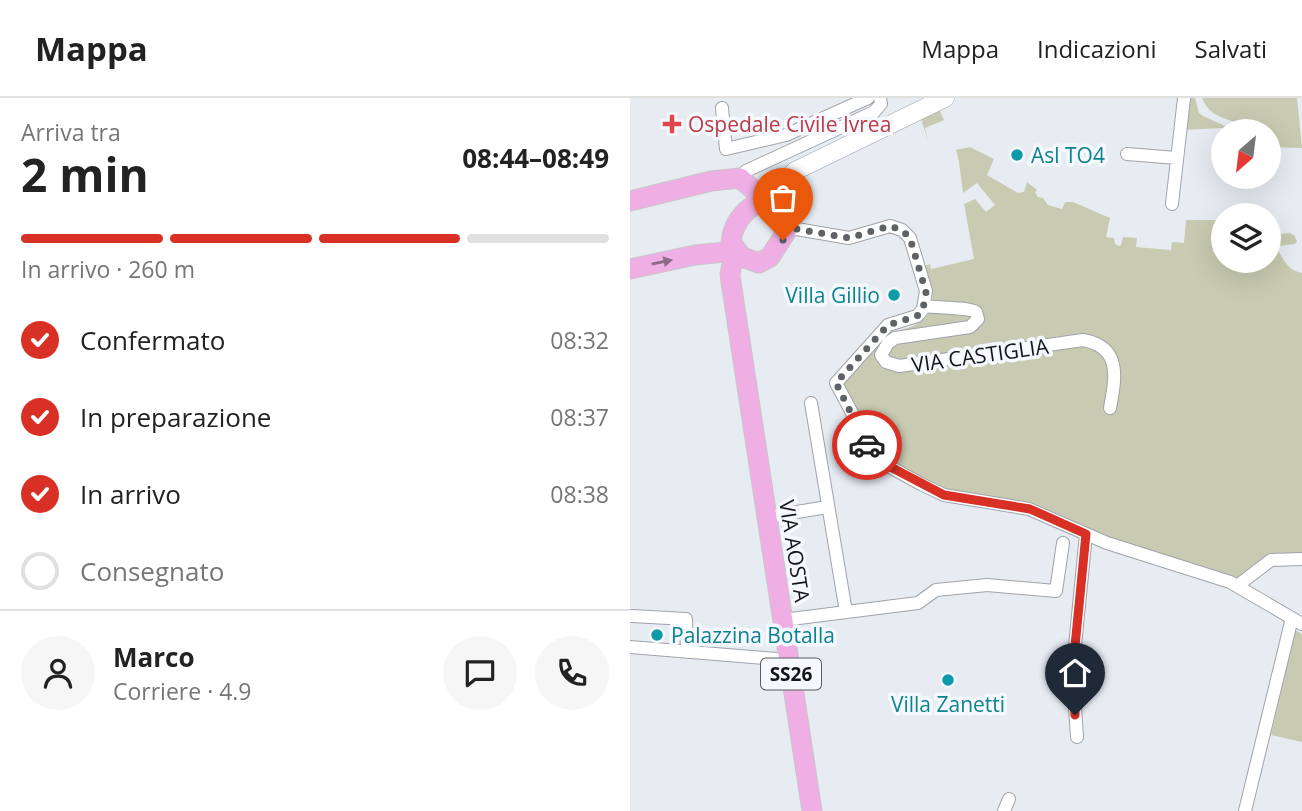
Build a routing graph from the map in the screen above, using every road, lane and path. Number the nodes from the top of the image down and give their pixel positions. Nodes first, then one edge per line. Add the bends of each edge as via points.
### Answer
1 (867, 98) edge
2 (880, 98) edge
3 (945, 98) edge
4 (1184, 98) edge
5 (722, 108) dead end
6 (1127, 154) dead end
7 (1177, 158) junction
8 (740, 178) junction
9 (630, 201) edge
10 (764, 203) junction
11 (1172, 204) dead end
12 (785, 227) junction
13 (710, 254) junction
14 (743, 256) junction
15 (630, 269) edge
16 (730, 274) junction
17 (734, 297) junction
18 (925, 306) junction
19 (811, 403) dead end
20 (1110, 408) dead end
21 (827, 507) junction
22 (767, 517) junction
23 (1086, 534) junction
24 (1063, 543) dead end
25 (1302, 559) edge
26 (1237, 586) junction
27 (846, 612) junction
28 (632, 616) edge
29 (783, 620) junction
30 (1297, 621) edge
31 (630, 647) edge
32 (687, 652) junction
33 (789, 660) junction
34 (1077, 737) dead end
35 (813, 811) edge
36 (1245, 811) edge

1 - 5 street via 786,135 726,149
2 - 8 street via 874,112 746,171
3 - 10 main road via 795,171
4 - 7 street
6 - 7 street
7 - 11 street
8 - 9 main road
8 - 10 main road
10 - 12 main road
10 - 14 main road via 747,210 735,227 731,242
12 - 14 main road via 783,240 770,257 759,263
12 - 18 street via 849,238 890,226 902,230 910,238 919,266
13 - 14 main road
15 -> 13 main road
13 - 16 main road
14 - 16 main road, VIA AOSTA / SS26
14 - 17 main road
16 - 17 main road, VIA AOSTA / SS26
17 - 22 main road, VIA AOSTA / SS26
18 - 20 street, VIA CASTIGLIA via 968,308 978,319 970,327 895,338 881,355 886,362 899,366 1090,341 1113,363 1116,374
18 - 23 street via 917,316 888,325 836,383 864,441 881,462 944,495 1030,509
19 - 21 street
21 - 22 street
21 - 27 street
22 - 29 main road, VIA AOSTA / SS26
23 - 26 street
23 - 34 street via 1071,687
24 - 27 street via 1056,591 987,585 936,590 918,603
25 - 26 street via 1271,560
26 - 30 street
27 - 29 street
28 - 32 street via 685,619
29 - 33 main road, VIA AOSTA / SS26
30 - 36 street
31 - 32 street
32 - 33 street
33 - 35 main road, VIA AOSTA / SS26

